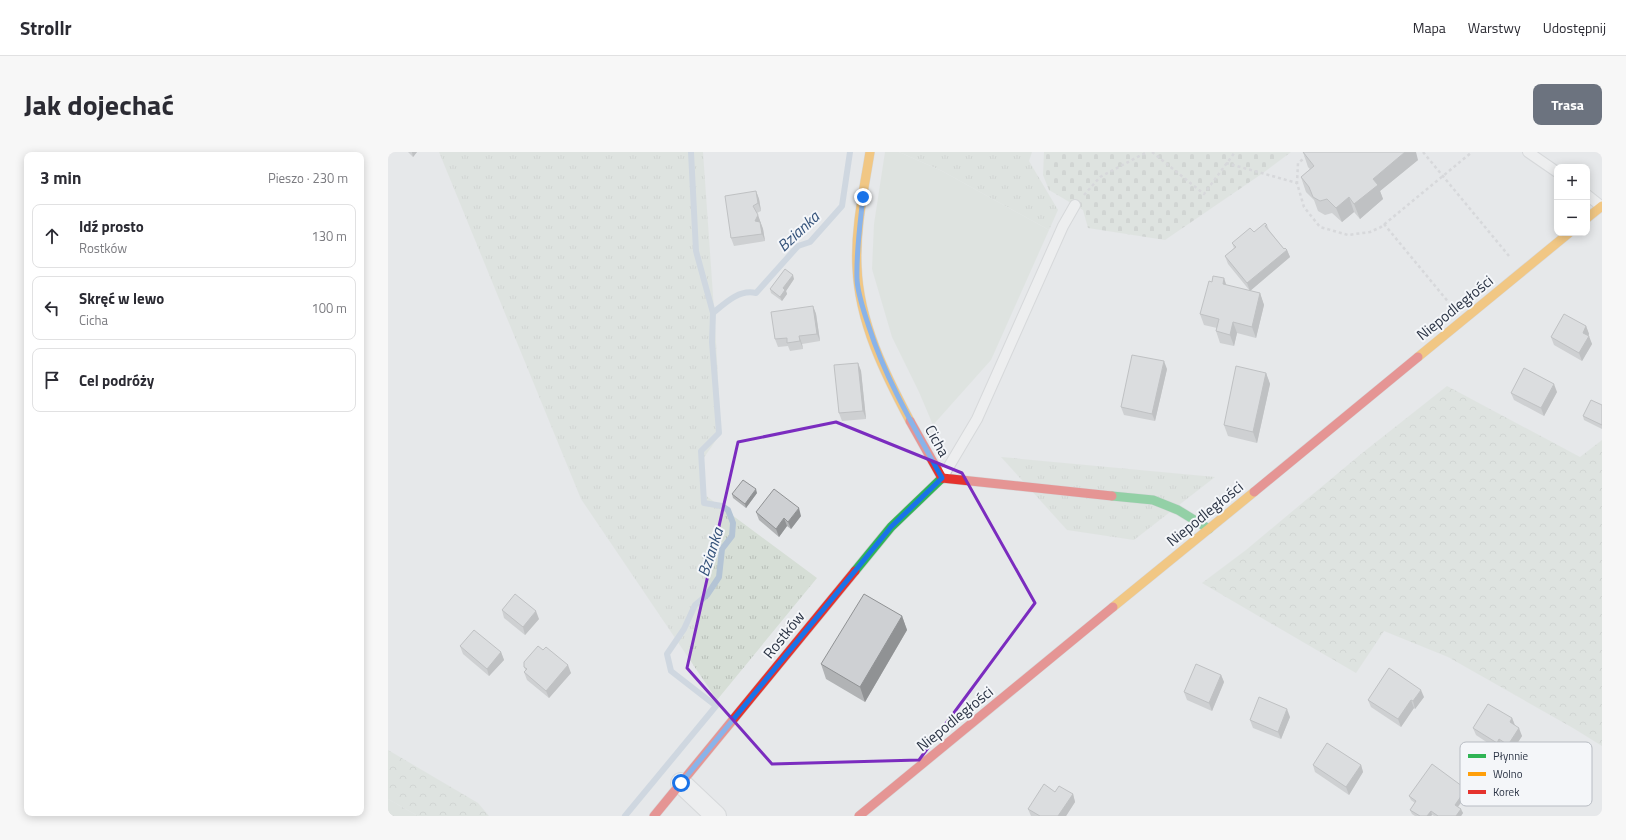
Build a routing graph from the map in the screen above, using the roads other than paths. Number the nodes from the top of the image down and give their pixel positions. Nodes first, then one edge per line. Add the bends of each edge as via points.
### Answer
1 (870, 152) edge
2 (1528, 152) edge
3 (1554, 170) edge
4 (1590, 197) edge
5 (1075, 205) road end
6 (1602, 206) edge
7 (1590, 216) edge
8 (1565, 236) edge
9 (942, 478) junction
10 (1209, 528) junction
11 (681, 783) junction
12 (654, 816) edge
13 (716, 816) edge
14 (859, 816) edge

1 - 9 street, Cicha via 858,241 857,281 876,351
2 - 3 lane
4 - 6 lane
5 - 9 lane via 1063,226 977,419
6 - 7 street
8 - 10 street, Niepodległości
9 - 10 street, Cicha via 1153,500 1178,510
9 - 11 street, Rostków via 891,527
10 - 14 street, Niepodległości
11 - 12 street, Rostków
11 - 13 street

